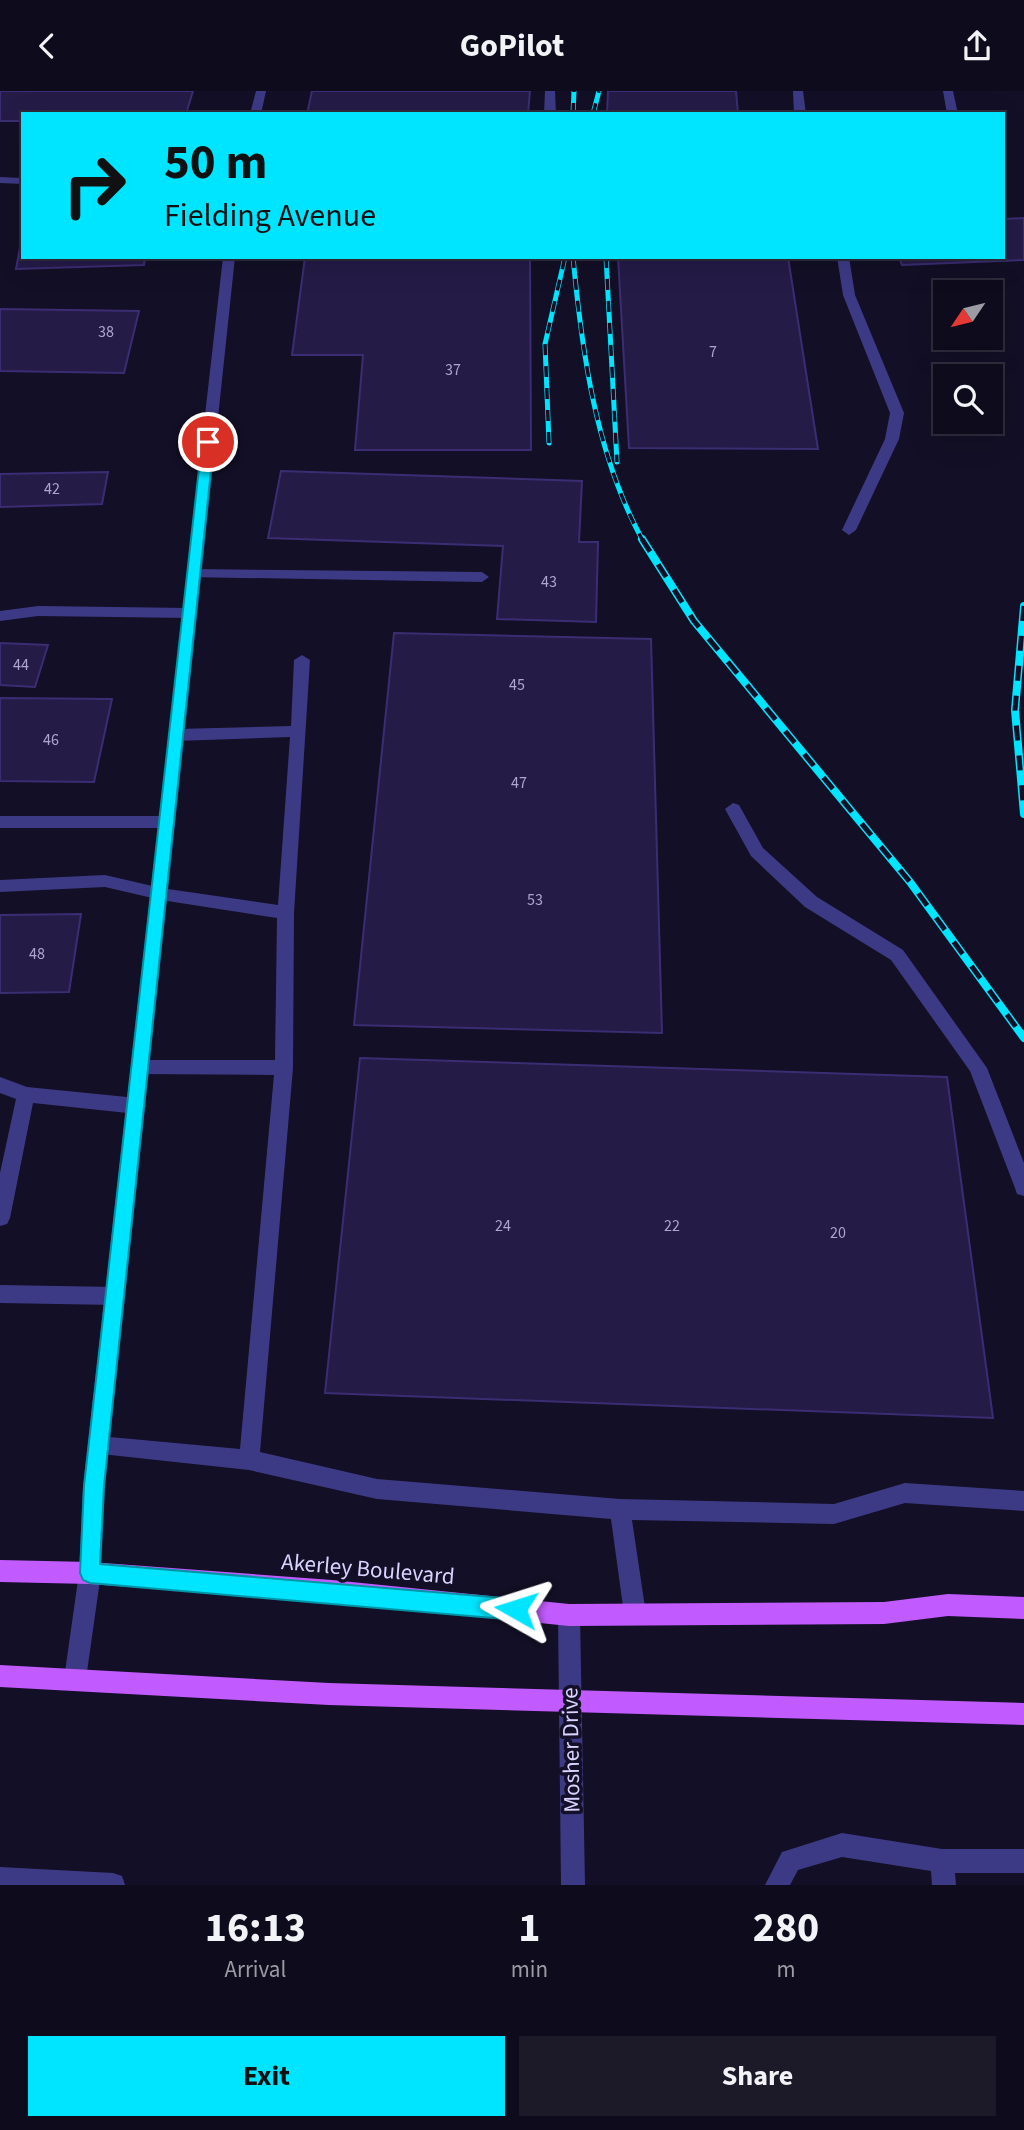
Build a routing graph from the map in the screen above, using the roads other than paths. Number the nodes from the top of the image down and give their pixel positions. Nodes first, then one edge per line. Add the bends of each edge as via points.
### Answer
1 (261, 91) edge
2 (550, 91) edge
3 (798, 91) edge
4 (948, 91) edge
5 (256, 112) edge
6 (550, 112) edge
7 (800, 112) edge
8 (953, 112) edge
9 (0, 180) edge
10 (21, 181) edge
11 (229, 259) edge
12 (843, 259) edge
13 (849, 530) dead end
14 (194, 575) junction
15 (482, 577) dead end
16 (189, 614) junction
17 (0, 616) edge
18 (302, 660) dead end
19 (298, 731) junction
20 (176, 735) junction
21 (733, 809) dead end
22 (0, 822) edge
23 (167, 822) junction
24 (0, 886) edge
25 (161, 894) junction
26 (286, 913) junction
27 (140, 1067) junction
28 (284, 1068) junction
29 (0, 1085) edge
30 (26, 1095) junction
31 (137, 1106) junction
32 (1024, 1188) edge
33 (0, 1218) edge
34 (0, 1294) edge
35 (115, 1296) junction
36 (99, 1446) junction
37 (249, 1459) junction
38 (1024, 1501) edge
39 (620, 1509) junction
40 (0, 1571) edge
41 (90, 1573) junction
42 (1024, 1608) edge
43 (635, 1614) junction
44 (569, 1615) junction
45 (0, 1676) edge
46 (75, 1679) junction
47 (571, 1701) junction
48 (1024, 1714) edge
49 (1024, 1861) edge
50 (943, 1873) edge
51 (0, 1878) edge
52 (113, 1885) edge
53 (573, 1885) edge
54 (777, 1885) edge

1 - 5 street
2 - 6 street
3 - 7 street
4 - 8 street
9 - 10 street
11 - 14 street
12 - 13 street via 849,295 897,413 892,439
14 - 15 street
14 - 16 street
16 - 17 street via 38,611
16 - 20 street
18 - 19 street
19 - 20 street
19 - 26 street
20 - 23 street
21 - 32 street via 757,852 811,902 897,955 978,1068
22 - 23 street
23 - 25 street
24 - 25 street via 105,881
25 - 26 street
25 - 27 street
26 - 28 street
27 - 28 street
27 - 31 street
28 - 37 street
29 - 30 street
30 - 31 street
30 - 33 street
31 - 35 street
34 - 35 street
35 - 36 street
36 - 37 street
36 - 41 street
37 - 39 street via 377,1489
38 - 39 street via 905,1493 834,1514
39 - 43 street
40 - 41 main road, Akerley Boulevard
41 - 44 main road, Akerley Boulevard
41 - 46 street
42 - 43 main road, Akerley Boulevard via 948,1605 884,1613
43 - 44 main road, Akerley Boulevard
44 - 47 street, Mosher Drive
45 - 46 main road
46 - 47 main road via 329,1694
47 - 48 main road
47 - 53 street, Mosher Drive
49 - 50 street
50 - 54 street via 842,1845 790,1860
51 - 52 street

